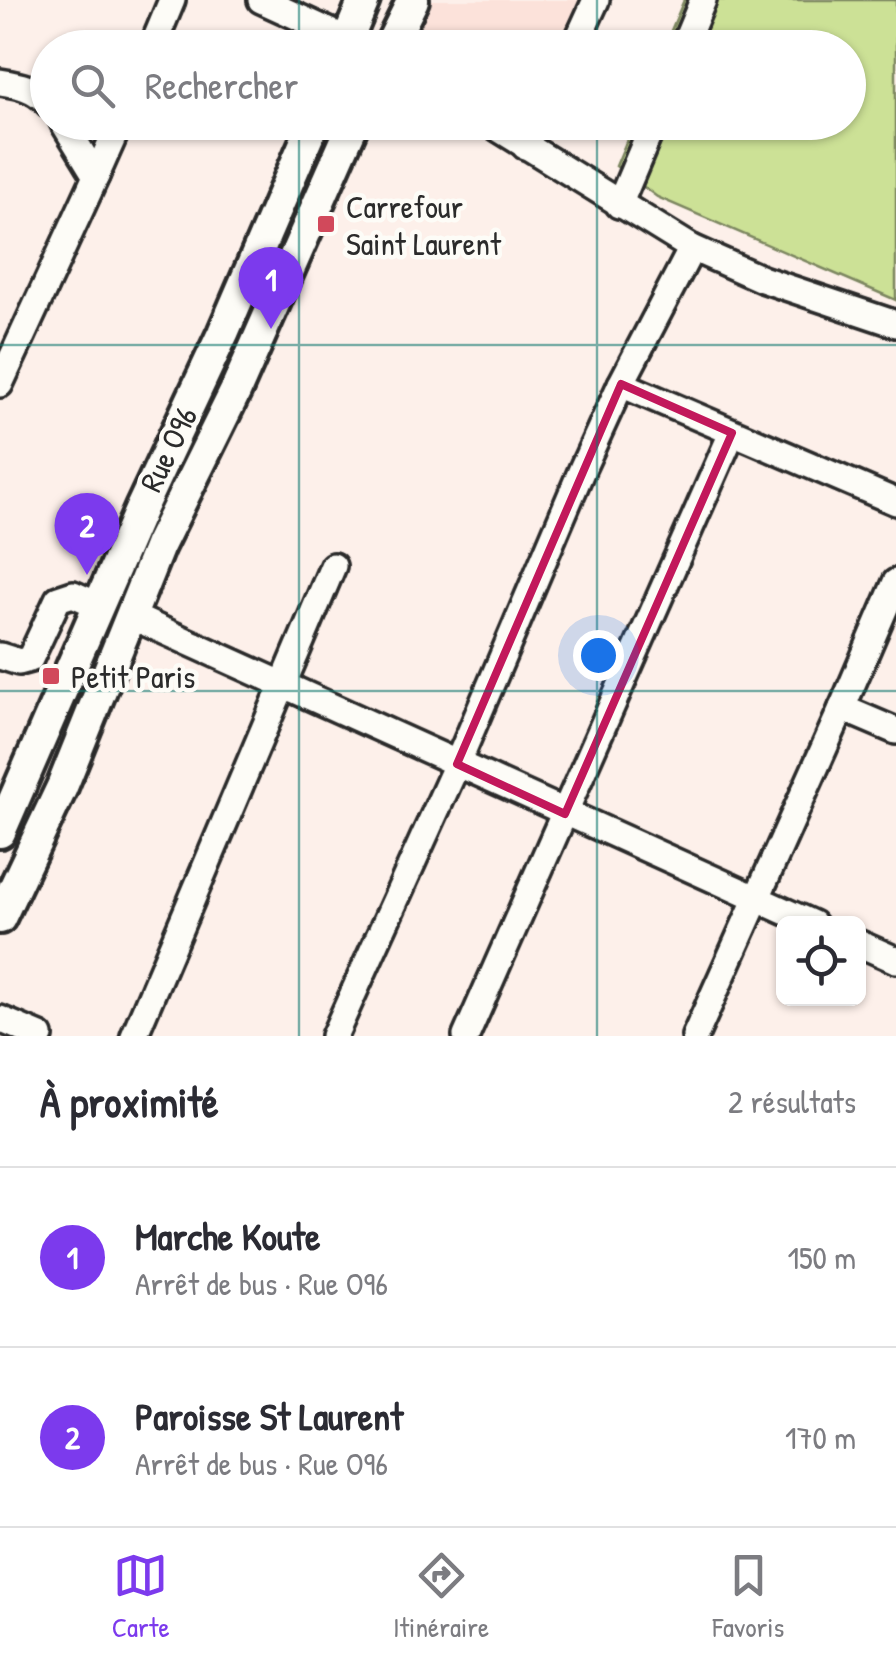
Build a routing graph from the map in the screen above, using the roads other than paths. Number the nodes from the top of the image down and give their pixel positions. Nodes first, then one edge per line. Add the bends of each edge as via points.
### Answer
1 (172, 0) edge
2 (261, 0) edge
3 (364, 0) edge
4 (413, 0) edge
5 (596, 0) edge
6 (703, 0) edge
7 (160, 30) edge
8 (324, 30) edge
9 (356, 30) edge
10 (398, 30) edge
11 (582, 30) edge
12 (691, 30) edge
13 (0, 82) edge
14 (30, 90) edge
15 (74, 140) edge
16 (112, 140) edge
17 (306, 140) edge
18 (346, 140) edge
19 (516, 140) edge
20 (528, 140) edge
21 (646, 140) edge
22 (525, 146) junction
23 (96, 176) junction
24 (619, 204) junction
25 (692, 248) junction
26 (896, 324) edge
27 (0, 384) edge
28 (621, 384) junction
29 (732, 432) junction
30 (896, 502) edge
31 (333, 566) dead end
32 (896, 582) edge
33 (100, 606) junction
34 (131, 616) junction
35 (0, 656) edge
36 (283, 686) junction
37 (842, 708) junction
38 (896, 731) edge
39 (457, 764) junction
40 (565, 814) junction
41 (0, 832) edge
42 (756, 898) junction
43 (795, 916) edge
44 (0, 918) edge
45 (866, 947) edge
46 (896, 960) edge
47 (0, 1019) edge
48 (40, 1036) edge
49 (134, 1036) edge
50 (334, 1036) edge
51 (466, 1036) edge
52 (695, 1036) edge

1 - 7 street
2 - 8 street
3 - 9 main road
4 - 10 main road
5 - 11 street
6 - 12 street
13 - 14 street
15 - 23 street
16 - 23 street
17 - 33 main road, Rue O96
18 - 34 main road, Rue O96
19 - 22 street
20 - 22 street
21 - 24 street
22 - 24 street
23 - 27 street
24 - 25 street
25 - 26 street
25 - 28 street
28 - 29 street
28 - 39 street
29 - 30 street
29 - 40 street
31 - 36 street
32 - 37 street
33 - 35 street via 73,594 58,599 30,659
33 - 41 main road, Rue O96
34 - 36 street
34 - 44 main road, Rue O96
36 - 39 street
36 - 49 street
37 - 38 street
37 - 42 street
39 - 40 street
39 - 50 street
40 - 42 street
40 - 51 street
42 - 43 street
42 - 52 street
45 - 46 street
47 - 48 street

